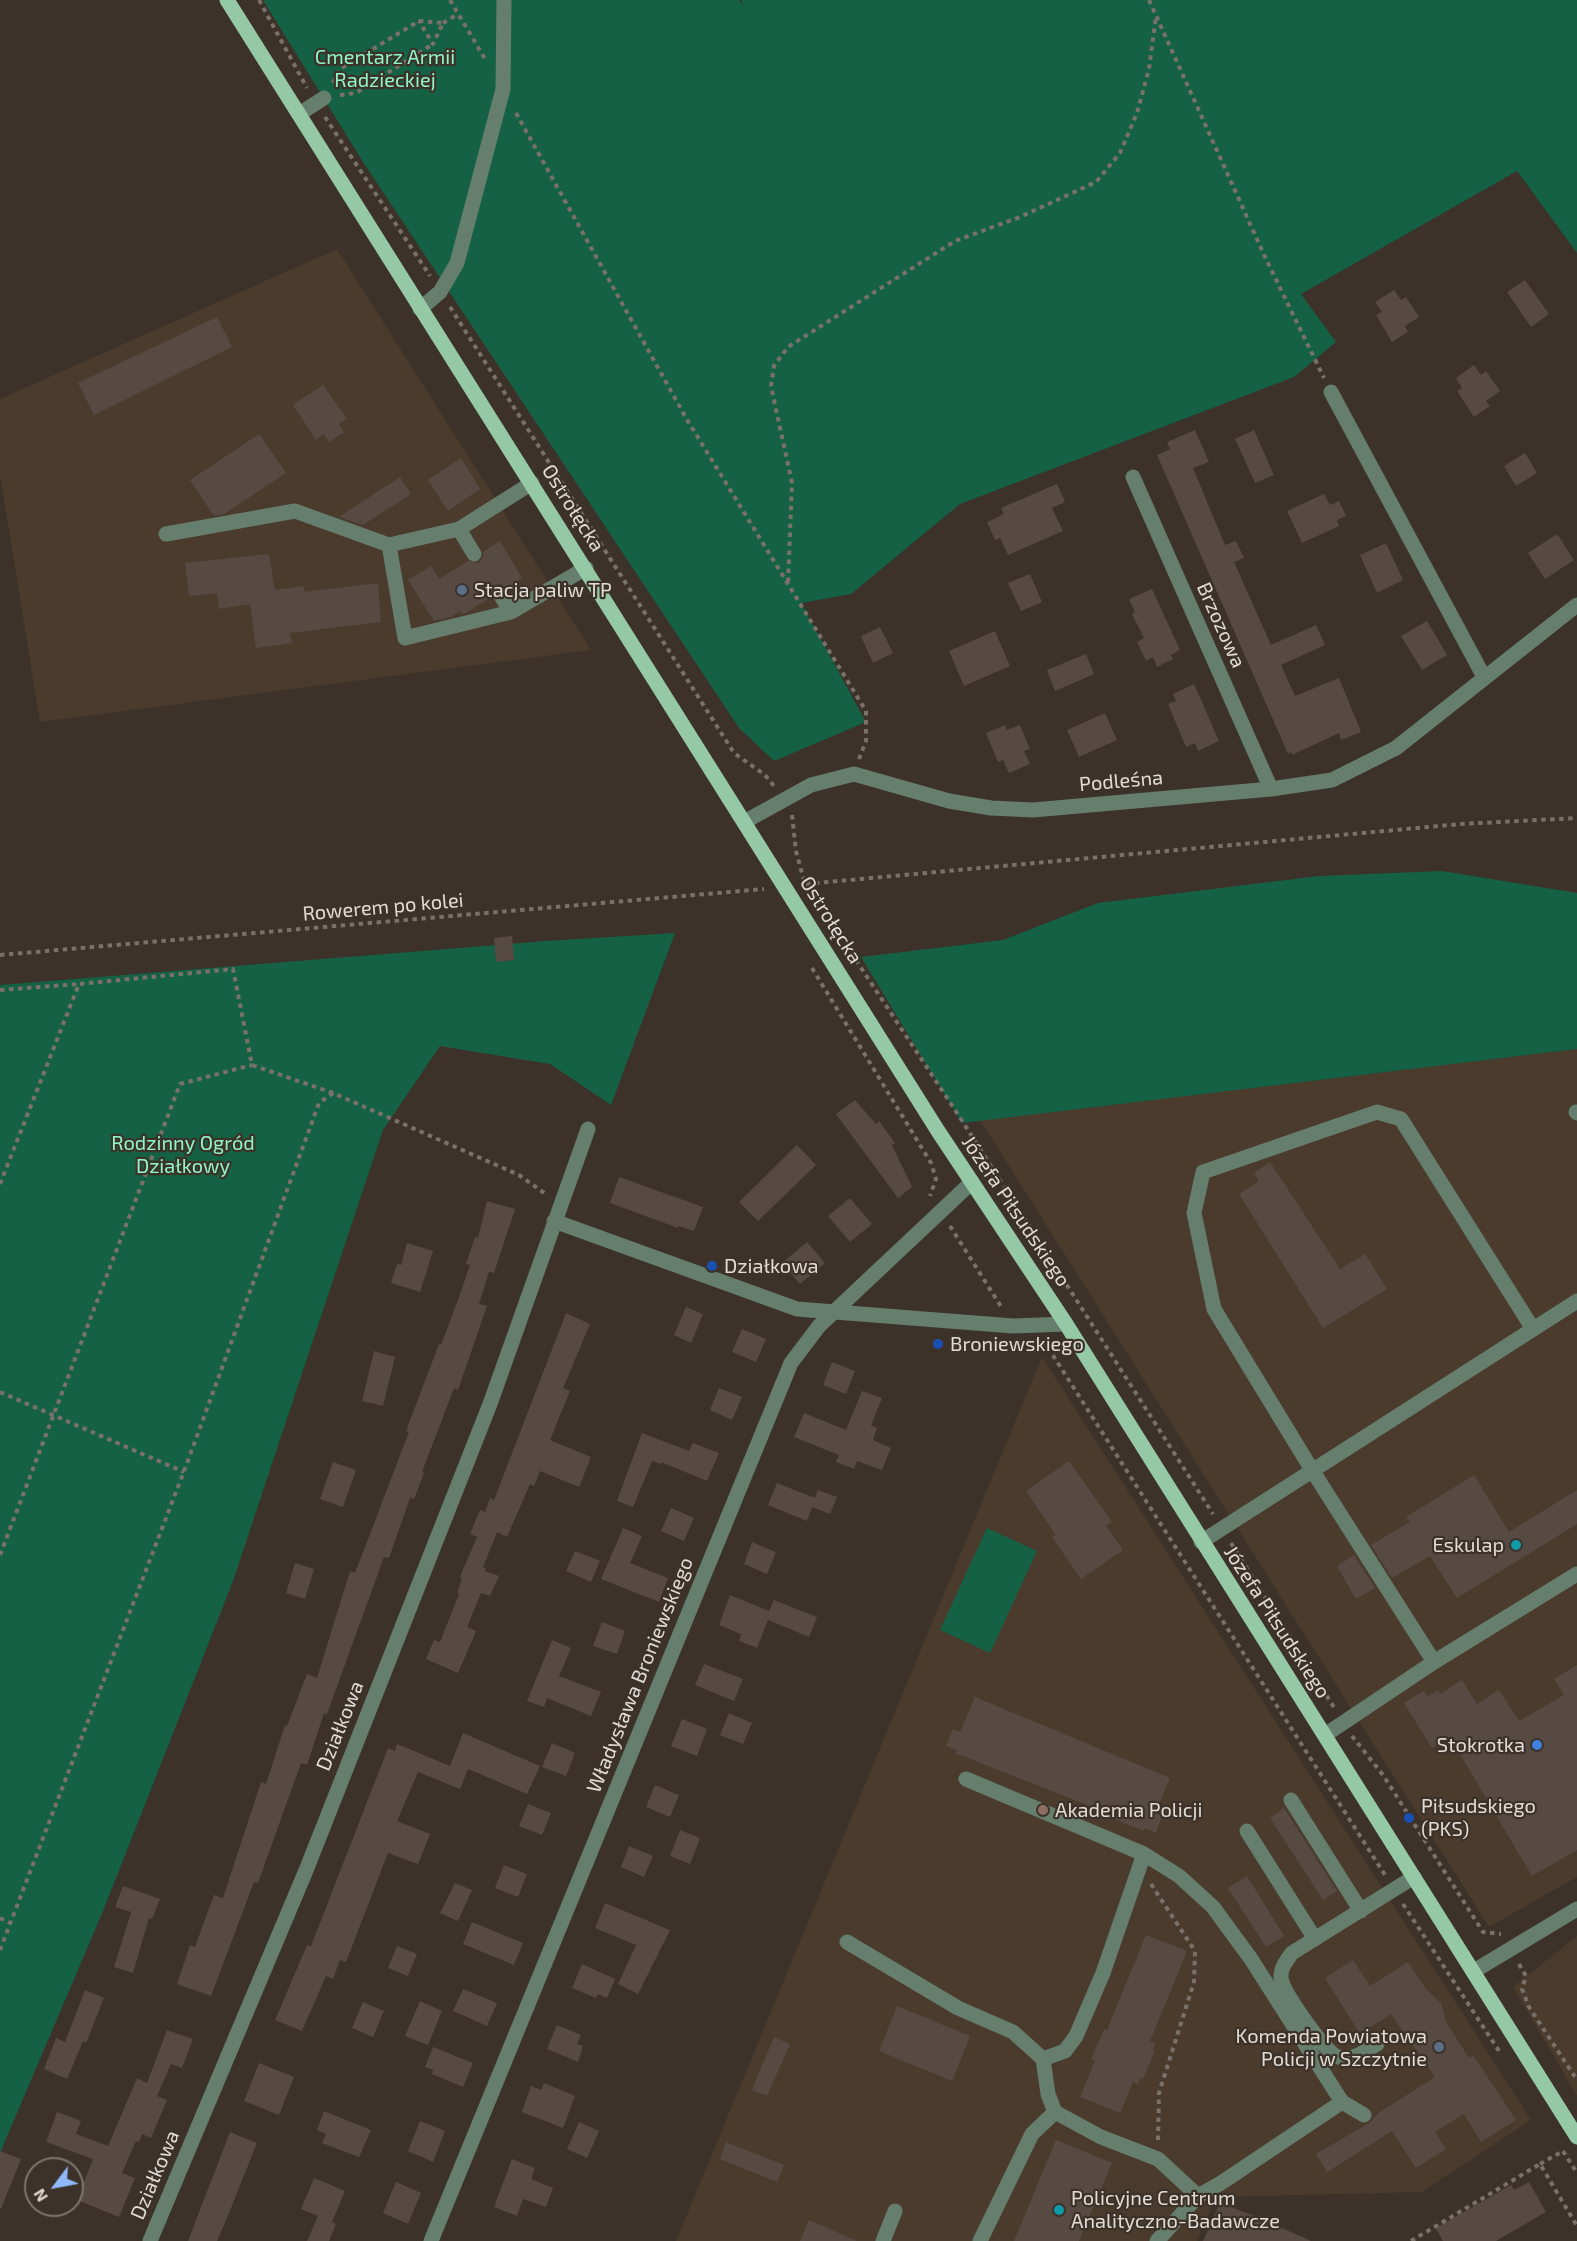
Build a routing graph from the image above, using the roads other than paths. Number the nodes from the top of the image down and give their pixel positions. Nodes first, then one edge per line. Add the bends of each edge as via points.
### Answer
1 (227, 0) edge
2 (504, 0) edge
3 (320, 101) road end
4 (299, 114) junction
5 (420, 309) junction
6 (1331, 392) road end
7 (1133, 477) dead end
8 (532, 483) junction
9 (459, 529) junction
10 (166, 534) dead end
11 (389, 545) junction
12 (474, 554) dead end
13 (586, 568) junction
14 (500, 594) dead end
15 (1577, 605) edge
16 (511, 612) junction
17 (1484, 677) junction
18 (1271, 789) junction
19 (744, 822) junction
20 (588, 1129) dead end
21 (938, 1131) joint
22 (972, 1182) junction
23 (554, 1221) junction
24 (1577, 1301) edge
25 (834, 1312) junction
26 (1066, 1324) junction
27 (1533, 1329) junction
28 (1312, 1470) junction
29 (1201, 1542) junction
30 (1577, 1574) edge
31 (1434, 1662) junction
32 (1325, 1735) junction
33 (966, 1779) dead end
34 (1292, 1800) dead end
35 (1247, 1832) dead end
36 (1141, 1859) junction
37 (1414, 1877) junction
38 (1577, 1909) edge
39 (1361, 1911) junction
40 (1315, 1939) junction
41 (847, 1942) dead end
42 (1474, 1971) junction
43 (1377, 2044) dead end
44 (1043, 2059) junction
45 (1342, 2102) junction
46 (1055, 2112) junction
47 (1364, 2115) dead end
48 (1577, 2137) edge
49 (1198, 2196) junction
50 (895, 2211) dead end
51 (150, 2241) edge
52 (431, 2241) edge
53 (883, 2241) edge
54 (980, 2241) edge
55 (1157, 2241) edge

1 - 4 main road, Ostrołęcka
2 - 5 street via 502,88 457,263 440,292
3 - 4 street
4 - 5 main road, Ostrołęcka
5 - 8 main road, Ostrołęcka
6 - 17 street
7 - 18 street, Brzozowa
8 - 9 street
8 - 13 main road, Ostrołęcka
9 - 11 street
9 - 12 street
10 - 11 street via 295,511
11 - 16 street via 405,638
13 - 16 street
13 - 19 main road, Ostrołęcka
14 - 16 street
15 - 17 street, Podleśna
17 - 18 street, Podleśna via 1373,762 1332,780
18 - 19 street, Podleśna via 1033,810 949,801 854,774 811,785
19 - 21 main road, Ostrołęcka
20 - 23 street, Działkowa
21 - 22 main road, Józefa Piłsudskiego
22 - 25 street, Władysława Broniewskiego
22 - 26 main road, Józefa Piłsudskiego
23 - 25 street via 797,1309
23 - 51 street, Działkowa via 490,1404 307,1868
24 - 27 street
25 - 26 street via 1013,1326
25 - 52 street, Władysława Broniewskiego via 791,1363
26 - 29 main road, Józefa Piłsudskiego
27 - 28 street
27 - 28 street via 1401,1119 1377,1112 1203,1173 1194,1213 1214,1309
28 - 29 street
28 - 31 street
29 - 32 main road, Józefa Piłsudskiego
30 - 31 street
31 - 32 street
32 - 37 main road, Józefa Piłsudskiego
33 - 36 street
34 - 39 street
35 - 40 street
36 - 44 street via 1103,1974 1076,2036 1065,2051
36 - 45 street via 1179,1876 1213,1907 1251,1959
37 - 39 street
37 - 42 main road, Józefa Piłsudskiego
38 - 42 street
39 - 40 street
40 - 43 street via 1287,1959 1281,1981 1321,2044 1338,2057 1354,2058
41 - 44 street via 958,2008 1013,2032
42 - 48 main road, Józefa Piłsudskiego
44 - 46 street
45 - 47 street
45 - 49 street
46 - 49 street via 1101,2137 1158,2159
46 - 54 street via 1032,2134
49 - 55 street
50 - 53 street

